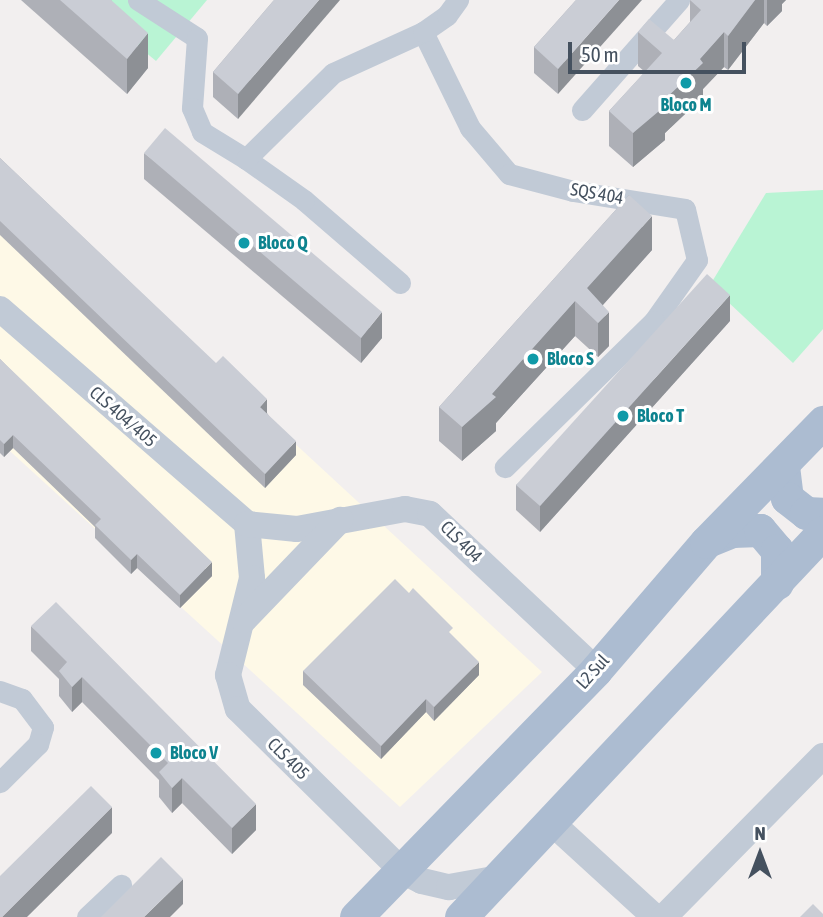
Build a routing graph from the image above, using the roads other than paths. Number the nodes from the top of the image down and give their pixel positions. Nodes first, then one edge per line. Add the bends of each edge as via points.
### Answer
1 (138, 0) edge
2 (458, 0) edge
3 (679, 0) edge
4 (424, 32) junction
5 (582, 110) dead end
6 (246, 159) junction
7 (400, 283) dead end
8 (0, 309) edge
9 (823, 422) edge
10 (783, 466) junction
11 (505, 467) dead end
12 (823, 514) edge
13 (342, 519) junction
14 (247, 524) junction
15 (823, 531) edge
16 (706, 542) junction
17 (777, 583) junction
18 (244, 620) junction
19 (596, 670) junction
20 (0, 691) edge
21 (823, 756) edge
22 (0, 782) edge
23 (552, 823) junction
24 (402, 871) junction
25 (499, 878) junction
26 (121, 885) dead end
27 (87, 917) edge
28 (356, 917) edge
29 (461, 917) edge
30 (655, 917) edge
31 (664, 917) edge

1 - 6 street via 197,38 192,108 202,132
2 - 4 street
3 - 5 street
4 - 6 street via 333,73
4 - 11 street, SQS 404 via 470,128 509,174 573,191 685,209 697,260 654,321
6 - 7 street via 304,200
8 - 14 street, CLS 404/405
9 - 10 main road, L2 Sul
10 - 12 main road via 787,498 806,513
10 - 16 main road, L2 Sul
13 - 14 street, CLS 404 via 297,529
13 - 18 street
13 - 19 street, CLS 404 via 405,509 430,514
14 - 18 street, CLS 405 via 252,578
15 - 17 main road
16 - 17 main road via 732,531 760,530 777,550
16 - 19 main road, L2 Sul
17 - 23 main road
18 - 24 street, CLS 405 via 228,676 237,709
19 - 24 main road, L2 Sul
20 - 22 street via 22,699 43,727 38,744
21 - 31 street
23 - 25 main road
23 - 30 street
24 - 25 street, CLS 405 via 449,887
24 - 28 main road, L2 Sul
25 - 29 main road
26 - 27 street

